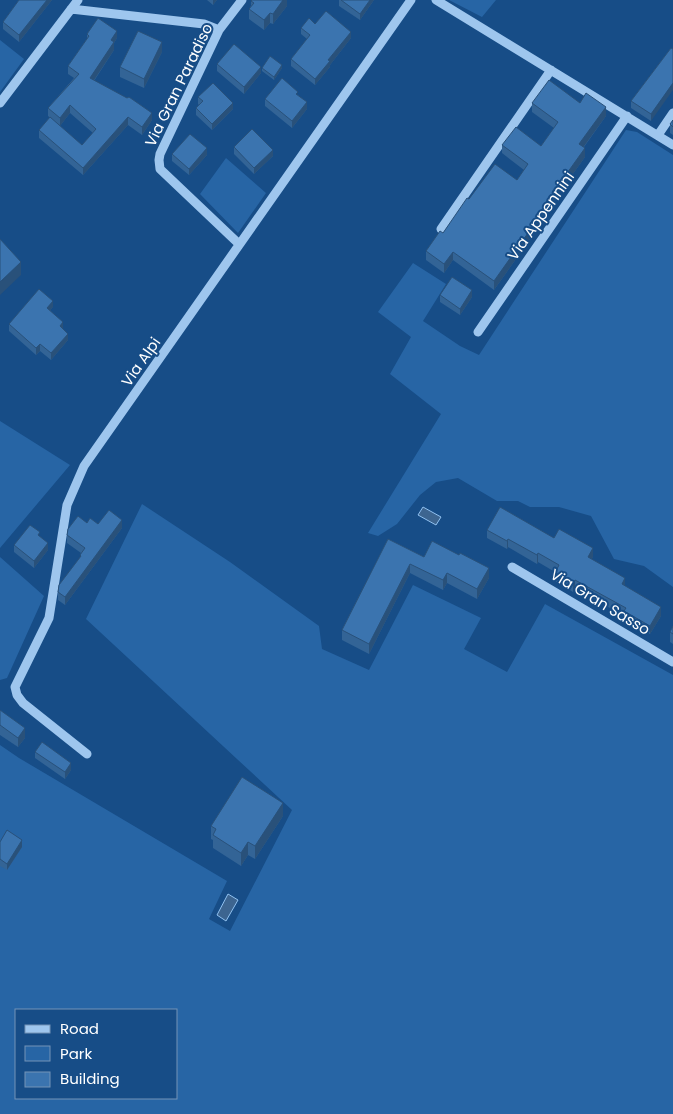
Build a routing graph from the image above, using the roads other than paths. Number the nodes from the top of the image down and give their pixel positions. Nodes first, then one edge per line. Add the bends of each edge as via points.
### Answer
1 (78, 0) edge
2 (242, 0) edge
3 (412, 0) edge
4 (436, 0) edge
5 (71, 9) junction
6 (219, 30) junction
7 (551, 70) junction
8 (0, 103) edge
9 (673, 113) edge
10 (627, 116) junction
11 (658, 135) junction
12 (673, 145) edge
13 (442, 229) dead end
14 (239, 244) junction
15 (478, 332) dead end
16 (512, 566) dead end
17 (673, 662) edge
18 (87, 754) dead end

1 - 5 street
2 - 6 street, Via Gran Paradiso
3 - 14 street, Via Alpi
4 - 7 street
5 - 6 street via 204,24
5 - 8 street
6 - 14 street, Via Gran Paradiso via 158,160 160,169
7 - 10 street
7 - 13 street
9 - 11 street
10 - 11 street
10 - 15 street, Via Appennini
11 - 12 street
14 - 18 street, Via Alpi via 84,466 67,505 49,618 15,688 23,703
16 - 17 street, Via Gran Sasso

